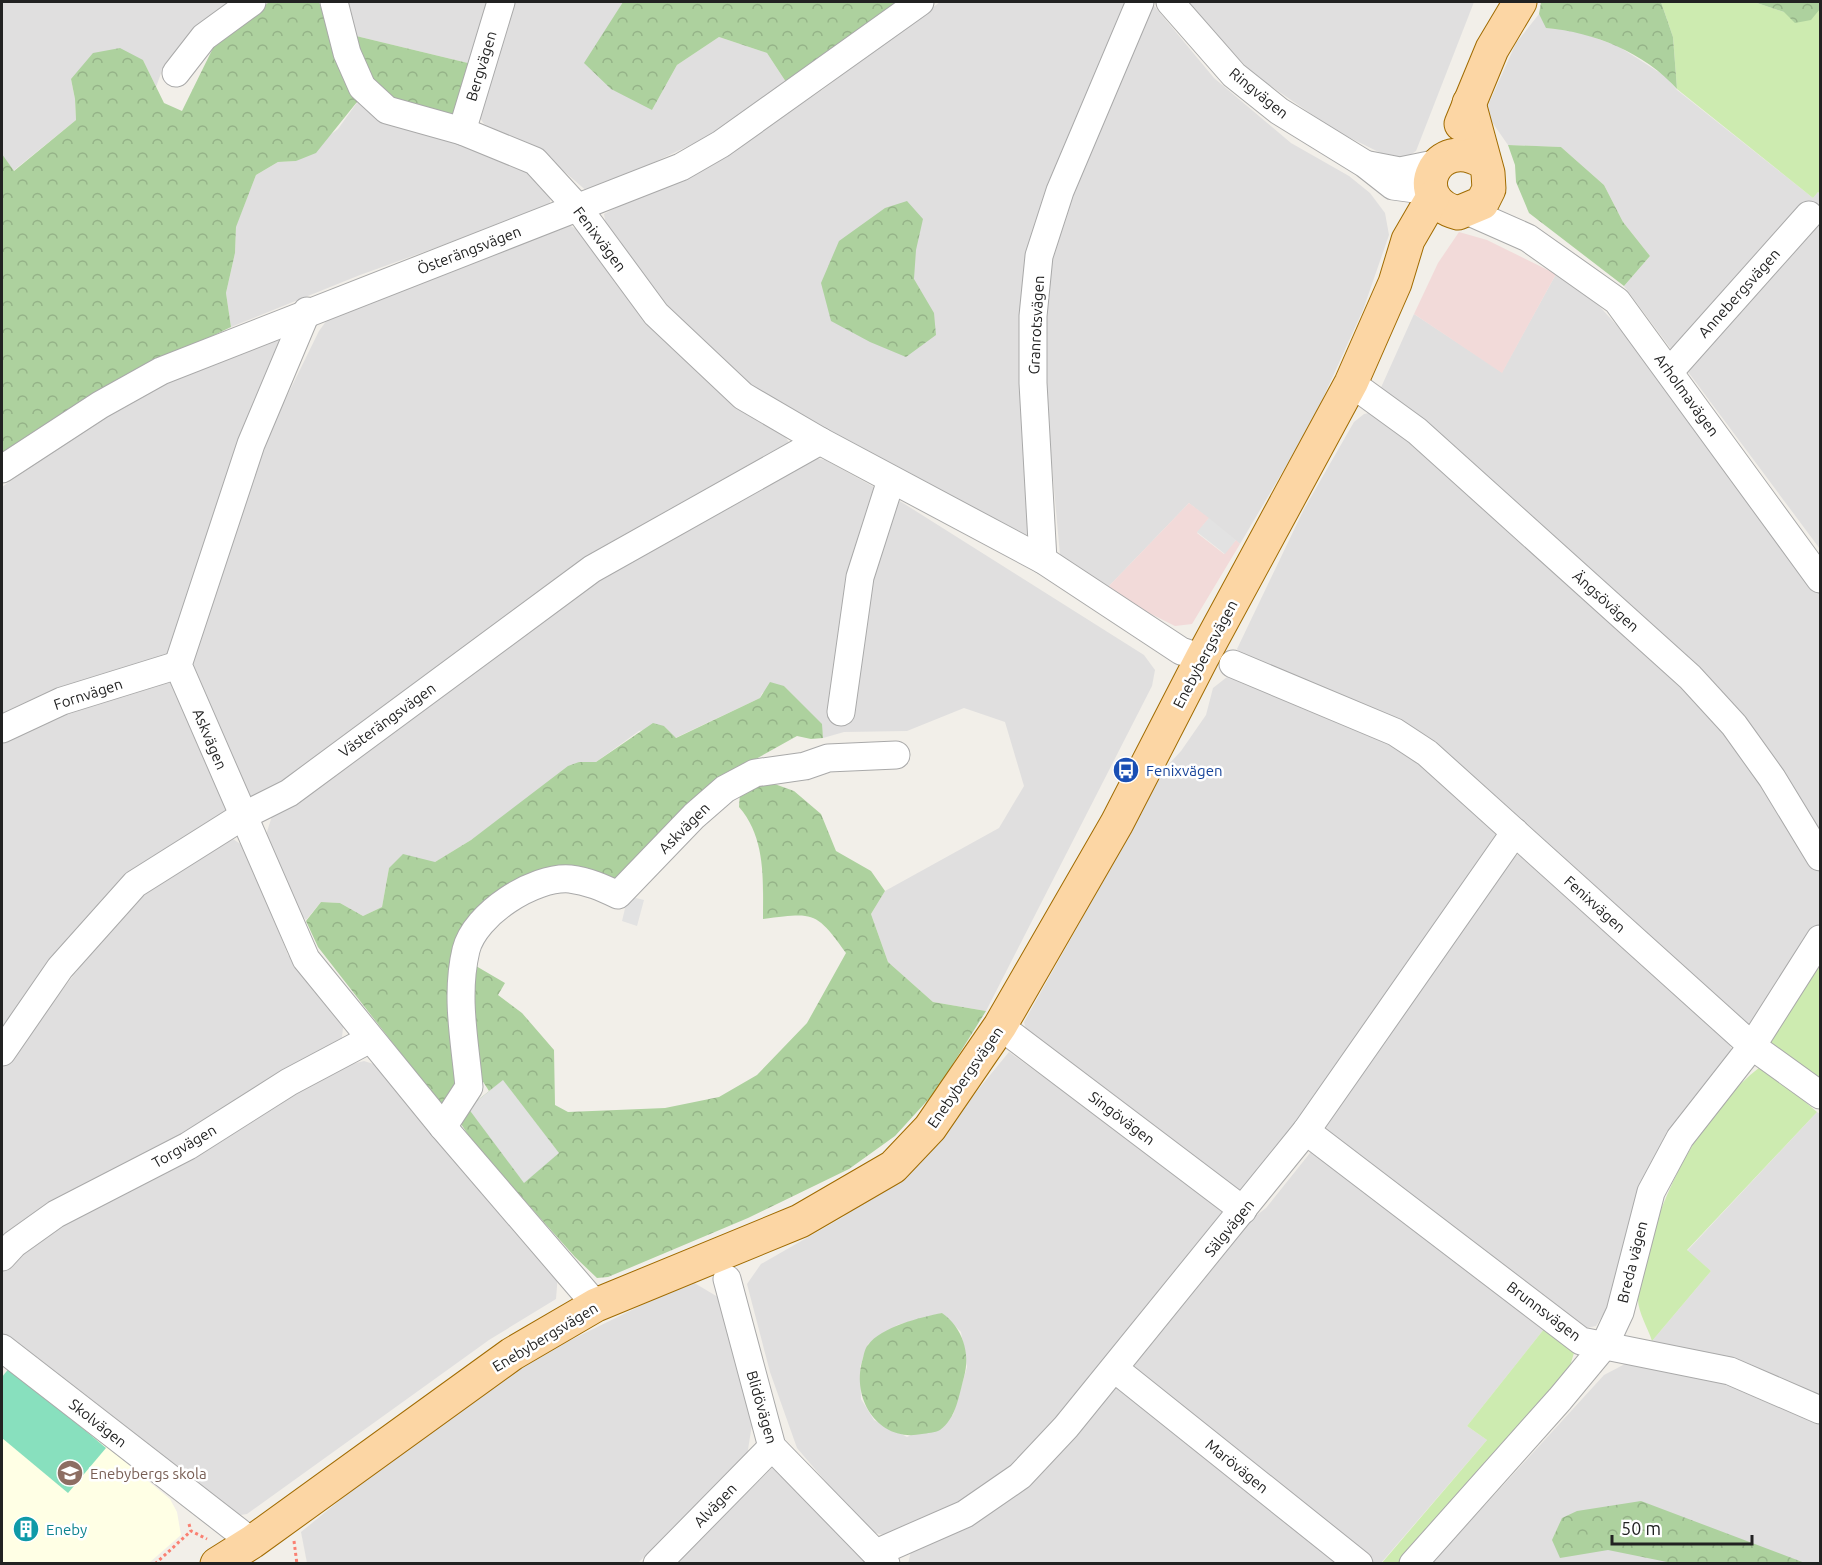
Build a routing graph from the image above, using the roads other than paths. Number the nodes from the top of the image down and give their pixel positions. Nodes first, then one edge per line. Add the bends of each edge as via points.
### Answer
1 (252, 2) edge
2 (334, 2) edge
3 (501, 2) edge
4 (920, 2) edge
5 (1140, 2) edge
6 (1170, 2) edge
7 (1520, 2) edge
8 (176, 73) dead end
9 (462, 131) junction
10 (1456, 185) junction
11 (578, 208) junction
12 (1809, 215) dead end
13 (307, 311) junction
14 (1670, 371) junction
15 (1351, 384) junction
16 (820, 441) junction
17 (2, 469) edge
18 (891, 480) junction
19 (1043, 560) junction
20 (1821, 579) edge
21 (1202, 658) junction
22 (1233, 664) dead end
23 (178, 665) junction
24 (841, 712) dead end
25 (2, 729) edge
26 (896, 755) dead end
27 (243, 816) junction
28 (1515, 832) junction
29 (1821, 857) edge
30 (1821, 939) edge
31 (1000, 1026) junction
32 (370, 1039) junction
33 (1752, 1046) junction
34 (2, 1052) edge
35 (1821, 1095) edge
36 (443, 1126) junction
37 (1306, 1131) junction
38 (1244, 1210) junction
39 (2, 1257) edge
40 (727, 1279) dead end
41 (596, 1305) junction
42 (1604, 1346) junction
43 (2, 1348) edge
44 (1115, 1369) junction
45 (1821, 1410) edge
46 (772, 1447) junction
47 (252, 1542) junction
48 (881, 1558) edge
49 (217, 1563) edge
50 (657, 1563) edge
51 (1359, 1563) edge
52 (1413, 1563) edge

1 - 8 street via 204,37
2 - 9 street, Fenixvägen via 347,53 362,87 387,110
3 - 9 street, Bergvägen
4 - 11 street, Österängsvägen via 721,144 681,166
5 - 19 street, Granrotsvägen via 1060,191 1040,256 1033,316 1033,383
6 - 10 street, Ringvägen via 1234,75 1279,111 1365,164
7 - 10 main road, Enebybergsvägen via 1492,49 1469,103
9 - 11 street, Fenixvägen via 535,161
10 - 14 street, Arholmavägen via 1617,301
10 - 15 main road, Enebybergsvägen via 1395,284
11 - 13 street, Österängsvägen
11 - 16 street, Fenixvägen via 656,314 743,396
12 - 14 street, Annebergsvägen
13 - 17 street, Österängsvägen via 161,371 100,405
13 - 23 street via 251,444
14 - 20 street, Arholmavägen
15 - 21 main road, Enebybergsvägen
15 - 29 street, Ängsövägen via 1417,431 1690,677 1734,725
16 - 18 street, Fenixvägen
16 - 27 street, Västerängsvägen via 592,569 289,793
18 - 19 street, Fenixvägen
18 - 24 street via 860,577
19 - 21 street, Fenixvägen via 1181,651
21 - 31 main road, Enebybergsvägen via 1117,823
22 - 28 street, Fenixvägen via 1395,732 1427,753
23 - 25 street, Fornvägen via 62,701
23 - 27 street, Askvägen
26 - 36 street, Askvägen via 828,758 755,773 725,789 694,816 618,895 568,879 529,886 490,912 467,947 459,994 470,1088
27 - 32 street, Askvägen via 306,959
27 - 34 street, Västerängsvägen via 135,885 60,968
28 - 33 street, Fenixvägen
28 - 37 street, Sälgvägen
30 - 33 street, Breda vägen
31 - 38 street, Singövägen
31 - 41 main road, Enebybergsvägen via 930,1128 893,1167 800,1221
32 - 36 street, Askvägen
32 - 39 street, Torgvägen via 289,1082 188,1146 56,1214
33 - 35 street, Fenixvägen
33 - 42 street, Breda vägen via 1680,1138 1651,1192 1620,1312
36 - 41 street, Askvägen
37 - 38 street, Sälgvägen
37 - 42 street, Brunnsvägen via 1581,1341
38 - 44 street, Sälgvägen
40 - 46 street, Blidövägen
41 - 47 main road, Enebybergsvägen via 512,1354
42 - 45 street, Brunnsvägen via 1730,1371
42 - 52 street, Breda vägen
43 - 47 street, Skolvägen
44 - 48 street, Sälgvägen via 1020,1476 965,1514
44 - 51 street, Marövägen
46 - 48 street, Blidövägen
46 - 50 street, Alvägen
47 - 49 main road, Enebybergsvägen

